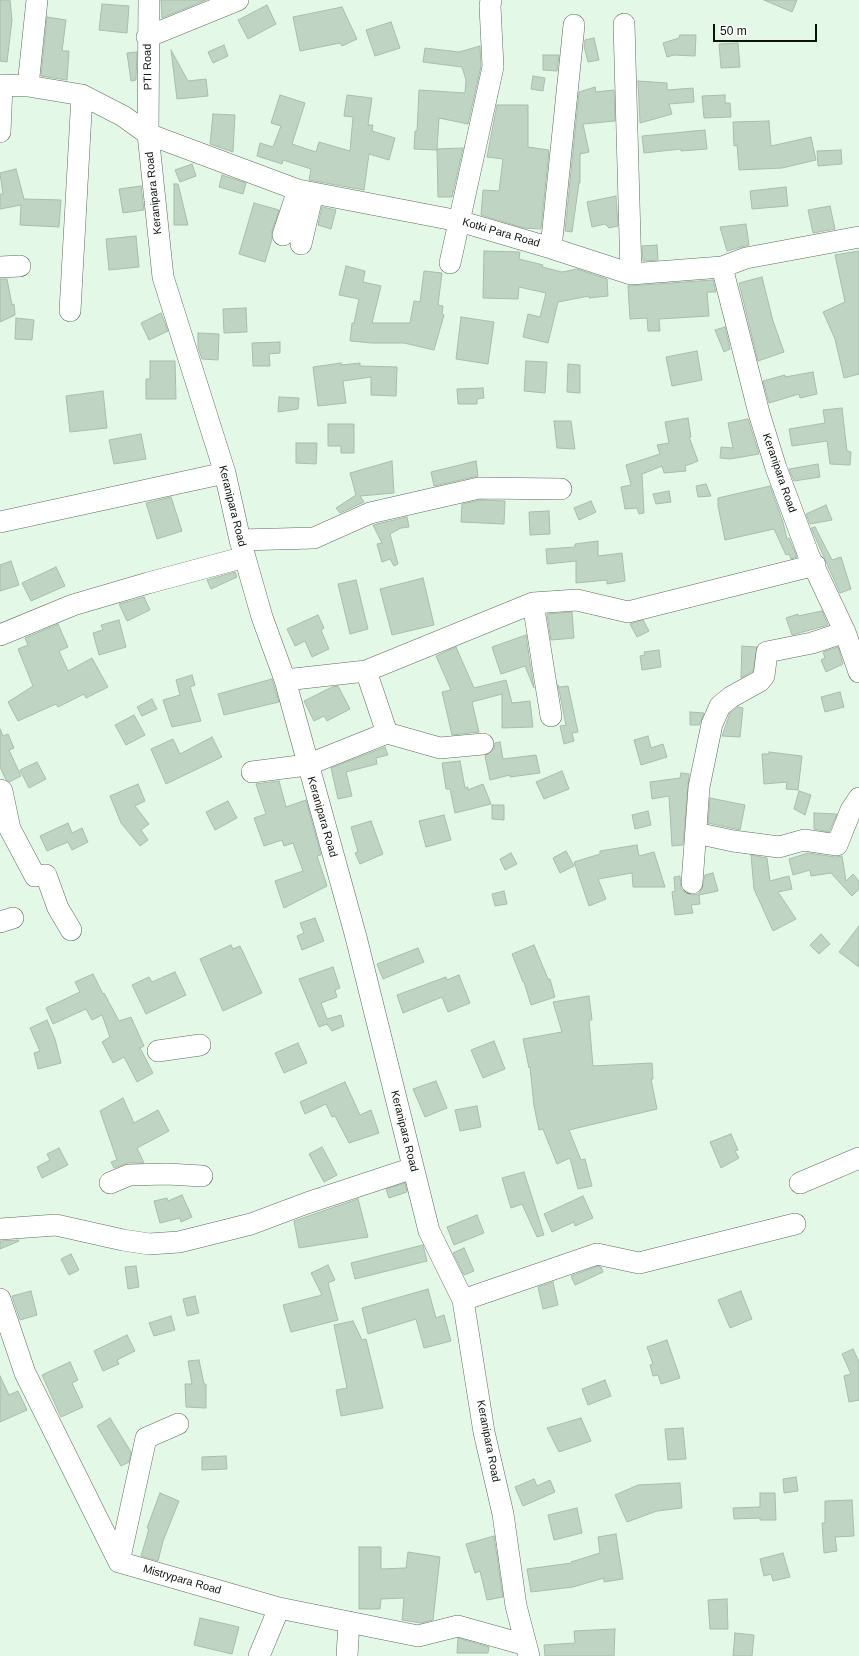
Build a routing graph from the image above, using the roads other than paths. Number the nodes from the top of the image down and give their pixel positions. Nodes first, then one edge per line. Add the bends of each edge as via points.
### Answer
1 (37, 0) edge
2 (149, 0) edge
3 (238, 0) edge
4 (491, 0) edge
5 (624, 24) dead end
6 (574, 25) dead end
7 (147, 36) junction
8 (1, 85) edge
9 (28, 86) junction
10 (82, 95) junction
11 (0, 132) edge
12 (148, 134) junction
13 (305, 192) junction
14 (459, 221) junction
15 (283, 235) dead end
16 (859, 237) edge
17 (301, 244) dead end
18 (551, 248) junction
19 (450, 263) dead end
20 (722, 266) junction
21 (632, 274) junction
22 (70, 311) dead end
23 (225, 473) junction
24 (561, 489) dead end
25 (0, 522) edge
26 (243, 548) junction
27 (815, 565) junction
28 (532, 602) junction
29 (845, 632) junction
30 (0, 635) edge
31 (542, 660) dead end
32 (366, 671) junction
33 (859, 672) edge
34 (285, 680) junction
35 (387, 733) junction
36 (483, 744) dead end
37 (307, 764) junction
38 (252, 772) dead end
39 (0, 790) edge
40 (859, 798) edge
41 (696, 833) junction
42 (692, 883) dead end
43 (71, 930) dead end
44 (200, 1044) dead end
45 (158, 1051) dead end
46 (859, 1158) edge
47 (413, 1168) junction
48 (202, 1176) dead end
49 (110, 1183) dead end
50 (800, 1183) dead end
51 (795, 1224) dead end
52 (0, 1229) edge
53 (0, 1299) edge
54 (463, 1300) junction
55 (178, 1424) dead end
56 (118, 1562) junction
57 (279, 1608) junction
58 (349, 1622) junction
59 (528, 1651) edge
60 (258, 1656) edge
61 (347, 1656) edge

1 - 9 street
2 - 7 street, PTI Road
3 - 7 street
4 - 14 street via 493,67
5 - 21 street
6 - 18 street
7 - 12 street, PTI Road
8 - 9 street
8 - 11 street
9 - 10 street
10 - 12 street via 123,116
10 - 22 street
12 - 13 street, Kotki Para Road
12 - 23 street, Keranipara Road via 163,277
13 - 14 street, Kotki Para Road
13 - 15 street
13 - 17 street
14 - 18 street, Kotki Para Road
14 - 19 street
16 - 20 street, Kotki Para Road via 746,258
18 - 21 street, Kotki Para Road
20 - 21 street, Kotki Para Road
20 - 27 street, Keranipara Road via 759,413 776,468 809,556
23 - 25 street
23 - 26 street, Keranipara Road
24 - 26 street via 479,488 370,513 314,538
26 - 30 street via 148,583 73,605
26 - 34 street, Keranipara Road via 262,617
27 - 28 street via 628,612 577,600
27 - 29 street, Keranipara Road
28 - 31 street via 551,716
28 - 32 street
29 - 33 street, Keranipara Road
29 - 41 street via 812,643 767,652 764,676 760,681 720,706 712,724 699,787
32 - 34 street
32 - 35 street
34 - 37 street, Keranipara Road
35 - 36 street via 440,748
35 - 37 street
37 - 38 street
37 - 47 street, Keranipara Road via 356,937
39 - 43 street via 10,829 35,876 46,875 58,908
40 - 41 street via 851,810 837,844 804,840 779,847
41 - 42 street
44 - 45 street
46 - 50 street
47 - 52 street via 251,1224 179,1242 149,1244 56,1225
47 - 54 street, Keranipara Road via 429,1231
48 - 49 street via 129,1175
51 - 54 street via 639,1263 597,1254
53 - 56 street via 25,1372
54 - 59 street, Keranipara Road via 484,1432 503,1514 516,1606
55 - 56 street via 146,1438
56 - 57 street, Mistrypara Road
57 - 58 street, Mistrypara Road
57 - 60 street
58 - 59 street, Mistrypara Road via 418,1636 458,1626
58 - 61 street

